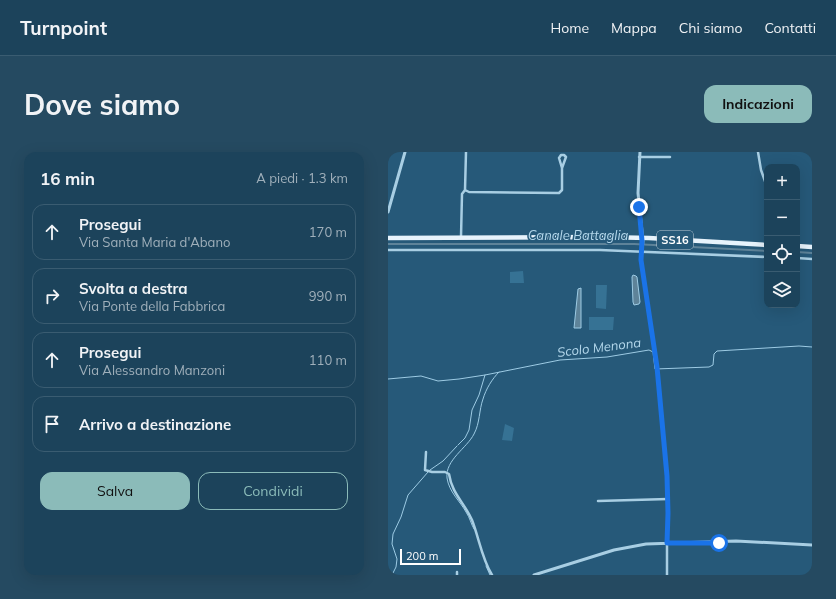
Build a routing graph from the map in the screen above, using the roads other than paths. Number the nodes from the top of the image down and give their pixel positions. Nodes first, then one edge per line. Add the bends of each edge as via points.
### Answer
1 (405, 152) edge
2 (467, 152) edge
3 (640, 152) edge
4 (758, 152) edge
5 (639, 157) junction
6 (670, 157) dead end
7 (562, 168) junction
8 (764, 178) edge
9 (465, 190) junction
10 (388, 212) edge
11 (461, 237) junction
12 (388, 238) edge
13 (642, 240) junction
14 (764, 245) edge
15 (800, 246) edge
16 (812, 247) edge
17 (388, 250) edge
18 (642, 251) junction
19 (764, 257) edge
20 (800, 258) edge
21 (812, 259) edge
22 (426, 452) dead end
23 (668, 499) junction
24 (598, 501) dead end
25 (667, 543) junction
26 (812, 544) edge
27 (492, 575) edge
28 (534, 575) edge
29 (667, 575) edge

1 - 10 street
2 - 9 street
3 - 5 street
4 - 8 street
5 - 6 street
5 - 13 street via 638,192
7 - 7 street via 566,157 563,154 559,158
7 - 9 street via 562,190 559,193
9 - 11 street via 462,194
11 - 12 main road, SS16
11 - 13 main road, SS16
13 - 14 main road, SS16
13 - 18 street
15 - 16 main road
17 - 18 street
18 - 19 street
18 - 23 street via 657,369
20 - 21 street
22 - 27 street via 425,470 447,472 453,490 471,518
23 - 24 street
23 - 25 street
25 - 26 street
25 - 28 street via 620,549
25 - 29 street

